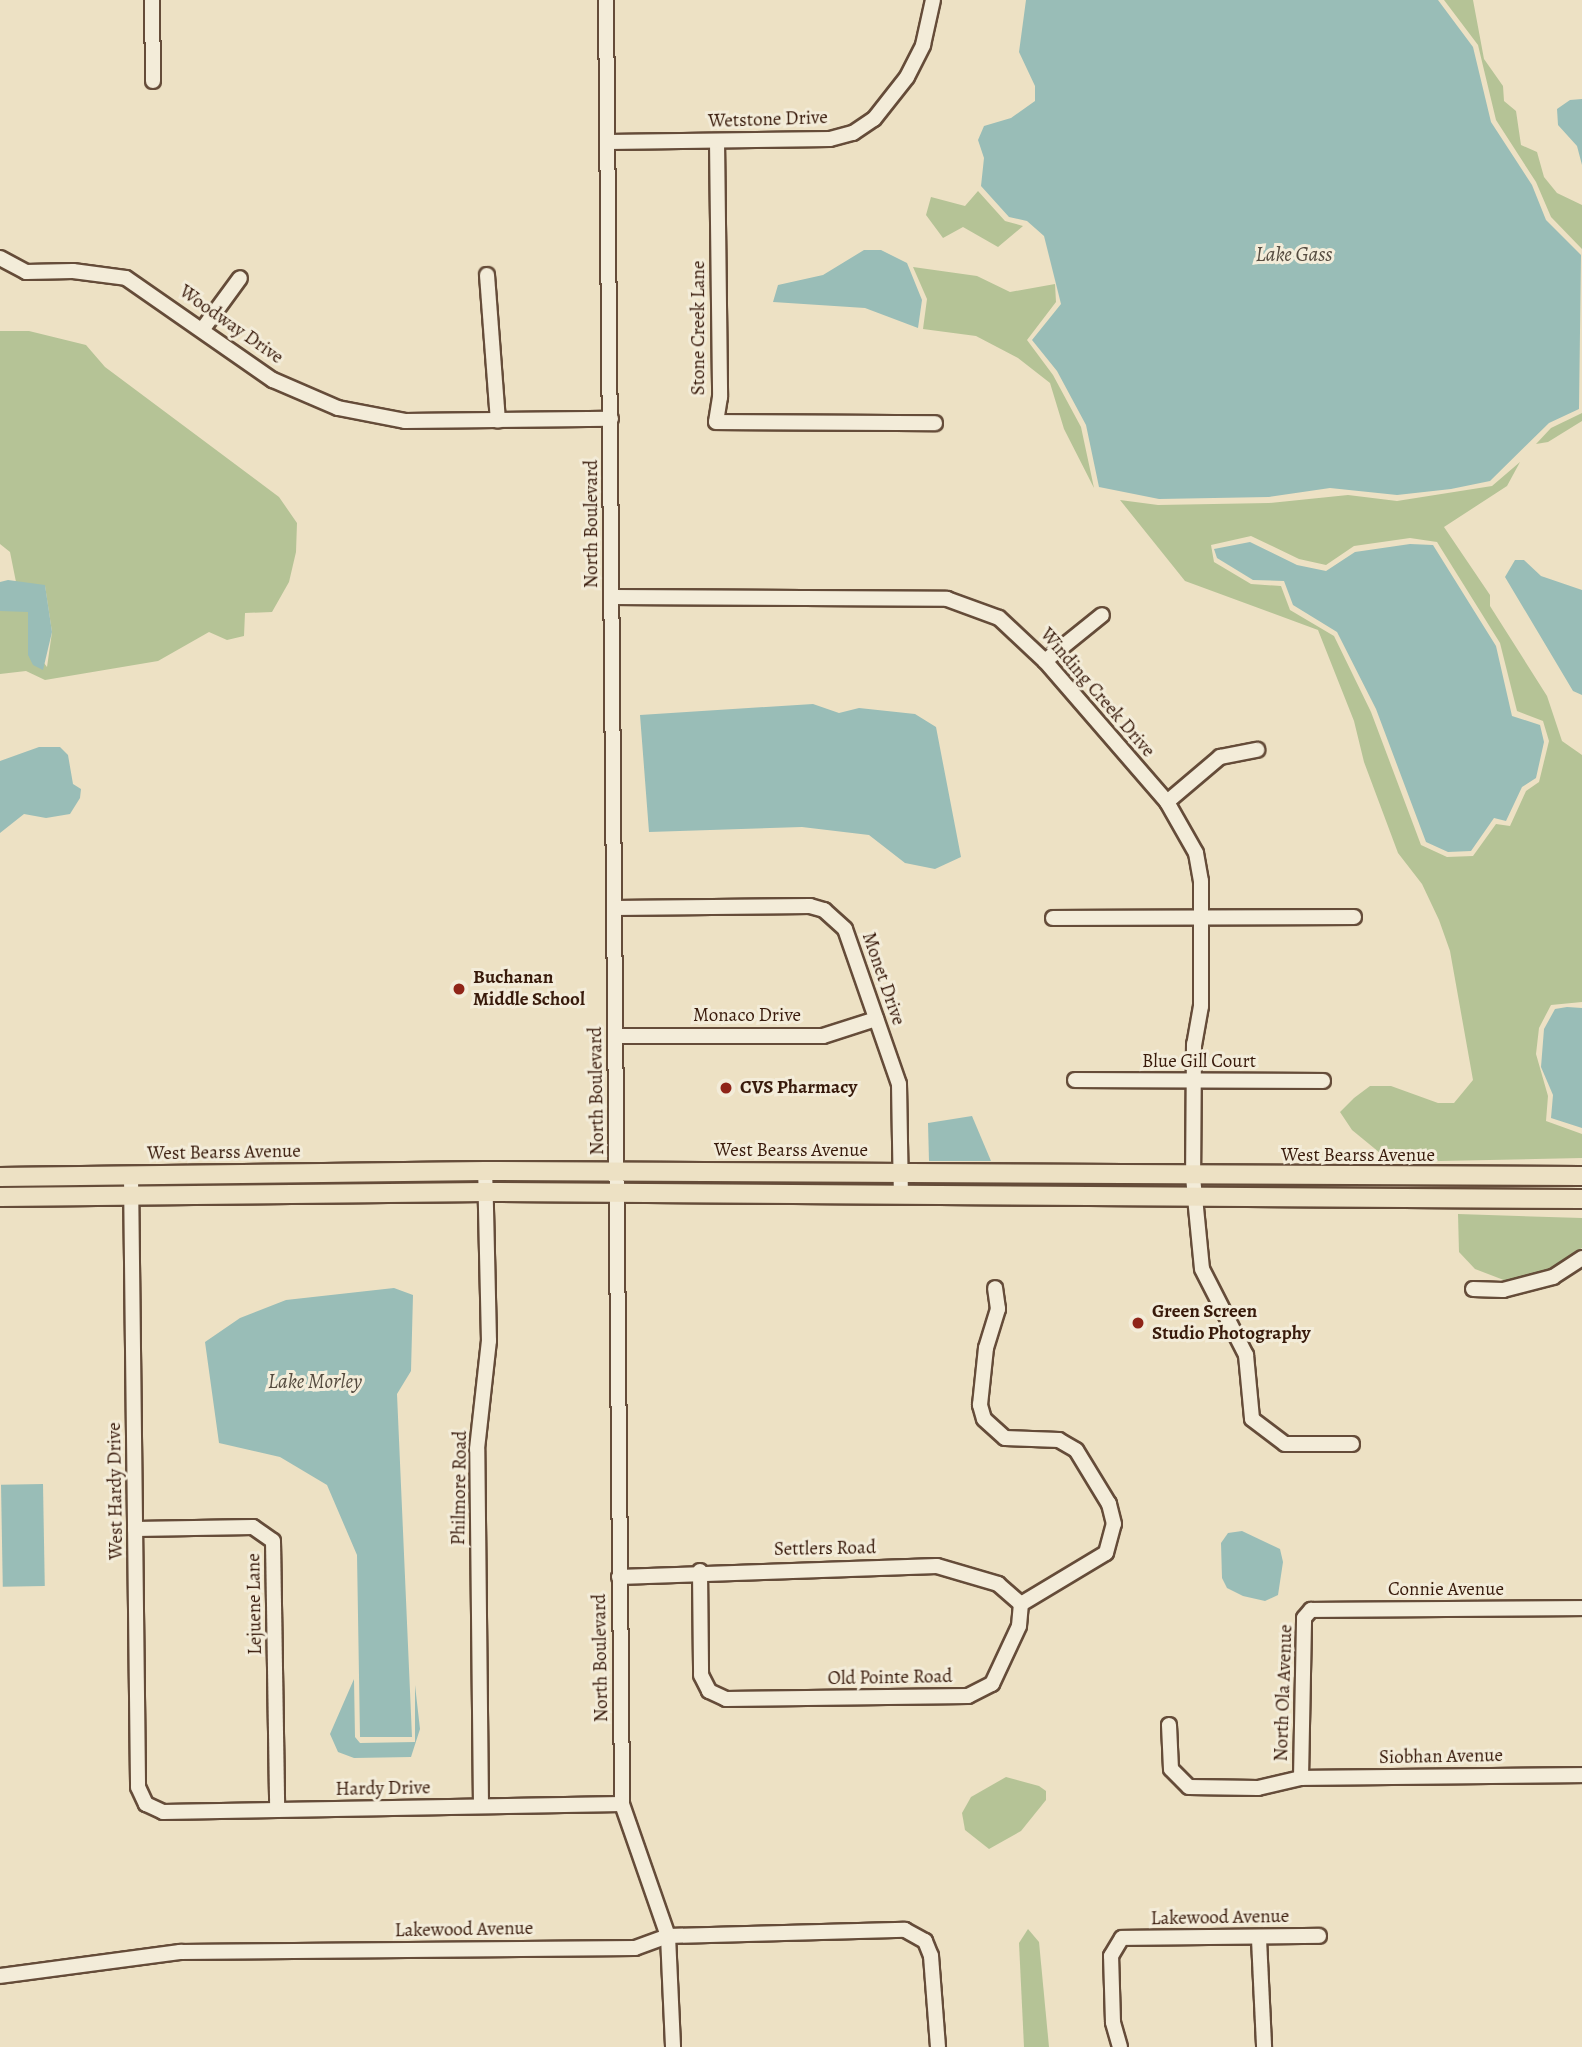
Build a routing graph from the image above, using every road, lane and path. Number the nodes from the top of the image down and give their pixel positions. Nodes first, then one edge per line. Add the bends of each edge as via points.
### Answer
1 (152, 0) edge
2 (606, 0) edge
3 (933, 0) edge
4 (153, 81) dead end
5 (717, 141) junction
6 (608, 142) junction
7 (0, 258) edge
8 (487, 275) dead end
9 (240, 278) dead end
10 (202, 330) junction
11 (611, 419) junction
12 (498, 421) junction
13 (935, 423) dead end
14 (612, 597) junction
15 (1102, 615) dead end
16 (1045, 661) junction
17 (1257, 750) dead end
18 (1167, 802) junction
19 (614, 908) junction
20 (1354, 917) dead end
21 (1053, 918) dead end
22 (1201, 918) junction
23 (876, 1019) junction
24 (615, 1036) junction
25 (1074, 1080) dead end
26 (1194, 1082) junction
27 (1324, 1082) dead end
28 (485, 1171) junction
29 (618, 1172) junction
30 (899, 1172) junction
31 (289, 1173) junction
32 (131, 1175) junction
33 (0, 1177) edge
34 (1193, 1177) junction
35 (1582, 1177) edge
36 (485, 1192) junction
37 (618, 1193) junction
38 (289, 1194) junction
39 (901, 1194) junction
40 (132, 1196) junction
41 (0, 1197) edge
42 (1195, 1198) junction
43 (1582, 1199) edge
44 (1582, 1258) edge
45 (995, 1288) dead end
46 (1473, 1289) dead end
47 (1352, 1444) dead end
48 (135, 1529) junction
49 (700, 1571) junction
50 (619, 1577) junction
51 (1021, 1604) junction
52 (1582, 1608) edge
53 (1311, 1610) joint
54 (1169, 1725) dead end
55 (1582, 1775) edge
56 (1301, 1778) junction
57 (146, 1804) joint
58 (622, 1804) junction
59 (481, 1806) junction
60 (278, 1810) junction
61 (668, 1936) junction
62 (1319, 1936) dead end
63 (1259, 1939) junction
64 (0, 1976) edge
65 (673, 2047) edge
66 (939, 2047) edge
67 (1120, 2047) edge
68 (1265, 2047) edge

1 - 4 street
2 - 6 street, North Boulevard
3 - 5 street, Wetstone Drive via 923,45 907,77 863,126 830,139
5 - 6 street, Wetstone Drive
5 - 13 street, Stone Creek Lane via 720,397 716,422
6 - 11 street, North Boulevard
7 - 10 street, Woodway Drive via 26,272 74,271 126,278
8 - 12 street
9 - 10 street
10 - 12 street, Woodway Drive via 273,380 338,408 405,421
11 - 12 street, Woodway Drive
11 - 14 street, North Boulevard
14 - 16 street, Winding Creek Drive via 947,599 999,618
14 - 19 street, North Boulevard
15 - 16 street
16 - 18 street, Winding Creek Drive
17 - 18 street via 1220,757
18 - 22 street, Winding Creek Drive via 1196,853
19 - 23 street, Monet Drive via 824,910 845,929
19 - 24 street, North Boulevard
20 - 22 street
21 - 22 street
22 - 26 street, Winding Creek Drive via 1201,1006
23 - 24 street, Monaco Drive via 823,1036
23 - 30 street, Monet Drive via 899,1084
24 - 29 street, North Boulevard
25 - 26 street, Blue Gill Court
26 - 27 street, Blue Gill Court
26 - 34 street, Winding Creek Drive
28 - 29 main road, West Bearss Avenue
28 - 31 main road, West Bearss Avenue
28 - 36 street, Philmore Road
29 - 30 main road, West Bearss Avenue
29 - 37 street, North Boulevard
30 - 34 main road, West Bearss Avenue
30 - 39 street, Monet Drive
31 - 32 main road, West Bearss Avenue
31 - 38 street
32 - 33 main road, West Bearss Avenue
32 - 40 street, West Hardy Drive
34 - 35 main road, West Bearss Avenue
34 - 42 street, Winding Creek Drive
36 - 37 main road
36 - 38 main road
36 - 59 street, Philmore Road via 489,1341 477,1449
37 - 39 main road
37 - 50 street, North Boulevard
38 - 40 main road
39 - 42 main road
40 - 41 main road
40 - 48 street, West Hardy Drive
42 - 43 main road
42 - 47 street, Winding Creek Drive via 1202,1269 1246,1355 1252,1419 1285,1444
44 - 46 street via 1552,1277 1503,1290
45 - 51 street via 998,1309 986,1348 984,1419 1005,1438 1059,1440 1076,1450 1109,1504 1114,1524 1106,1553
48 - 57 street, West Hardy Drive via 138,1787
48 - 60 street, Lejuene Lane via 253,1527 273,1541
49 - 50 street, Settlers Road
49 - 51 street, Settlers Road via 937,1566 998,1584
49 - 51 street, Old Pointe Road via 701,1675 709,1690 726,1699 968,1696 992,1684 1019,1626
50 - 58 street, North Boulevard
52 - 53 street, Connie Avenue
53 - 56 street, North Ola Avenue via 1304,1618
54 - 56 street, Siobhan Avenue via 1171,1769 1189,1787 1258,1788
55 - 56 street, Siobhan Avenue
57 - 60 street, Hardy Drive via 163,1812
58 - 59 street, Hardy Drive
58 - 61 street, North Boulevard
59 - 60 street, Hardy Drive
61 - 64 street, Lakewood Avenue via 635,1948 180,1952
61 - 65 street, North Boulevard
61 - 66 street, Lakewood Avenue via 905,1930 925,1941 931,1956
62 - 63 street, Lakewood Avenue
63 - 67 street, Lakewood Avenue via 1122,1938 1111,1956 1113,2022
63 - 68 street

